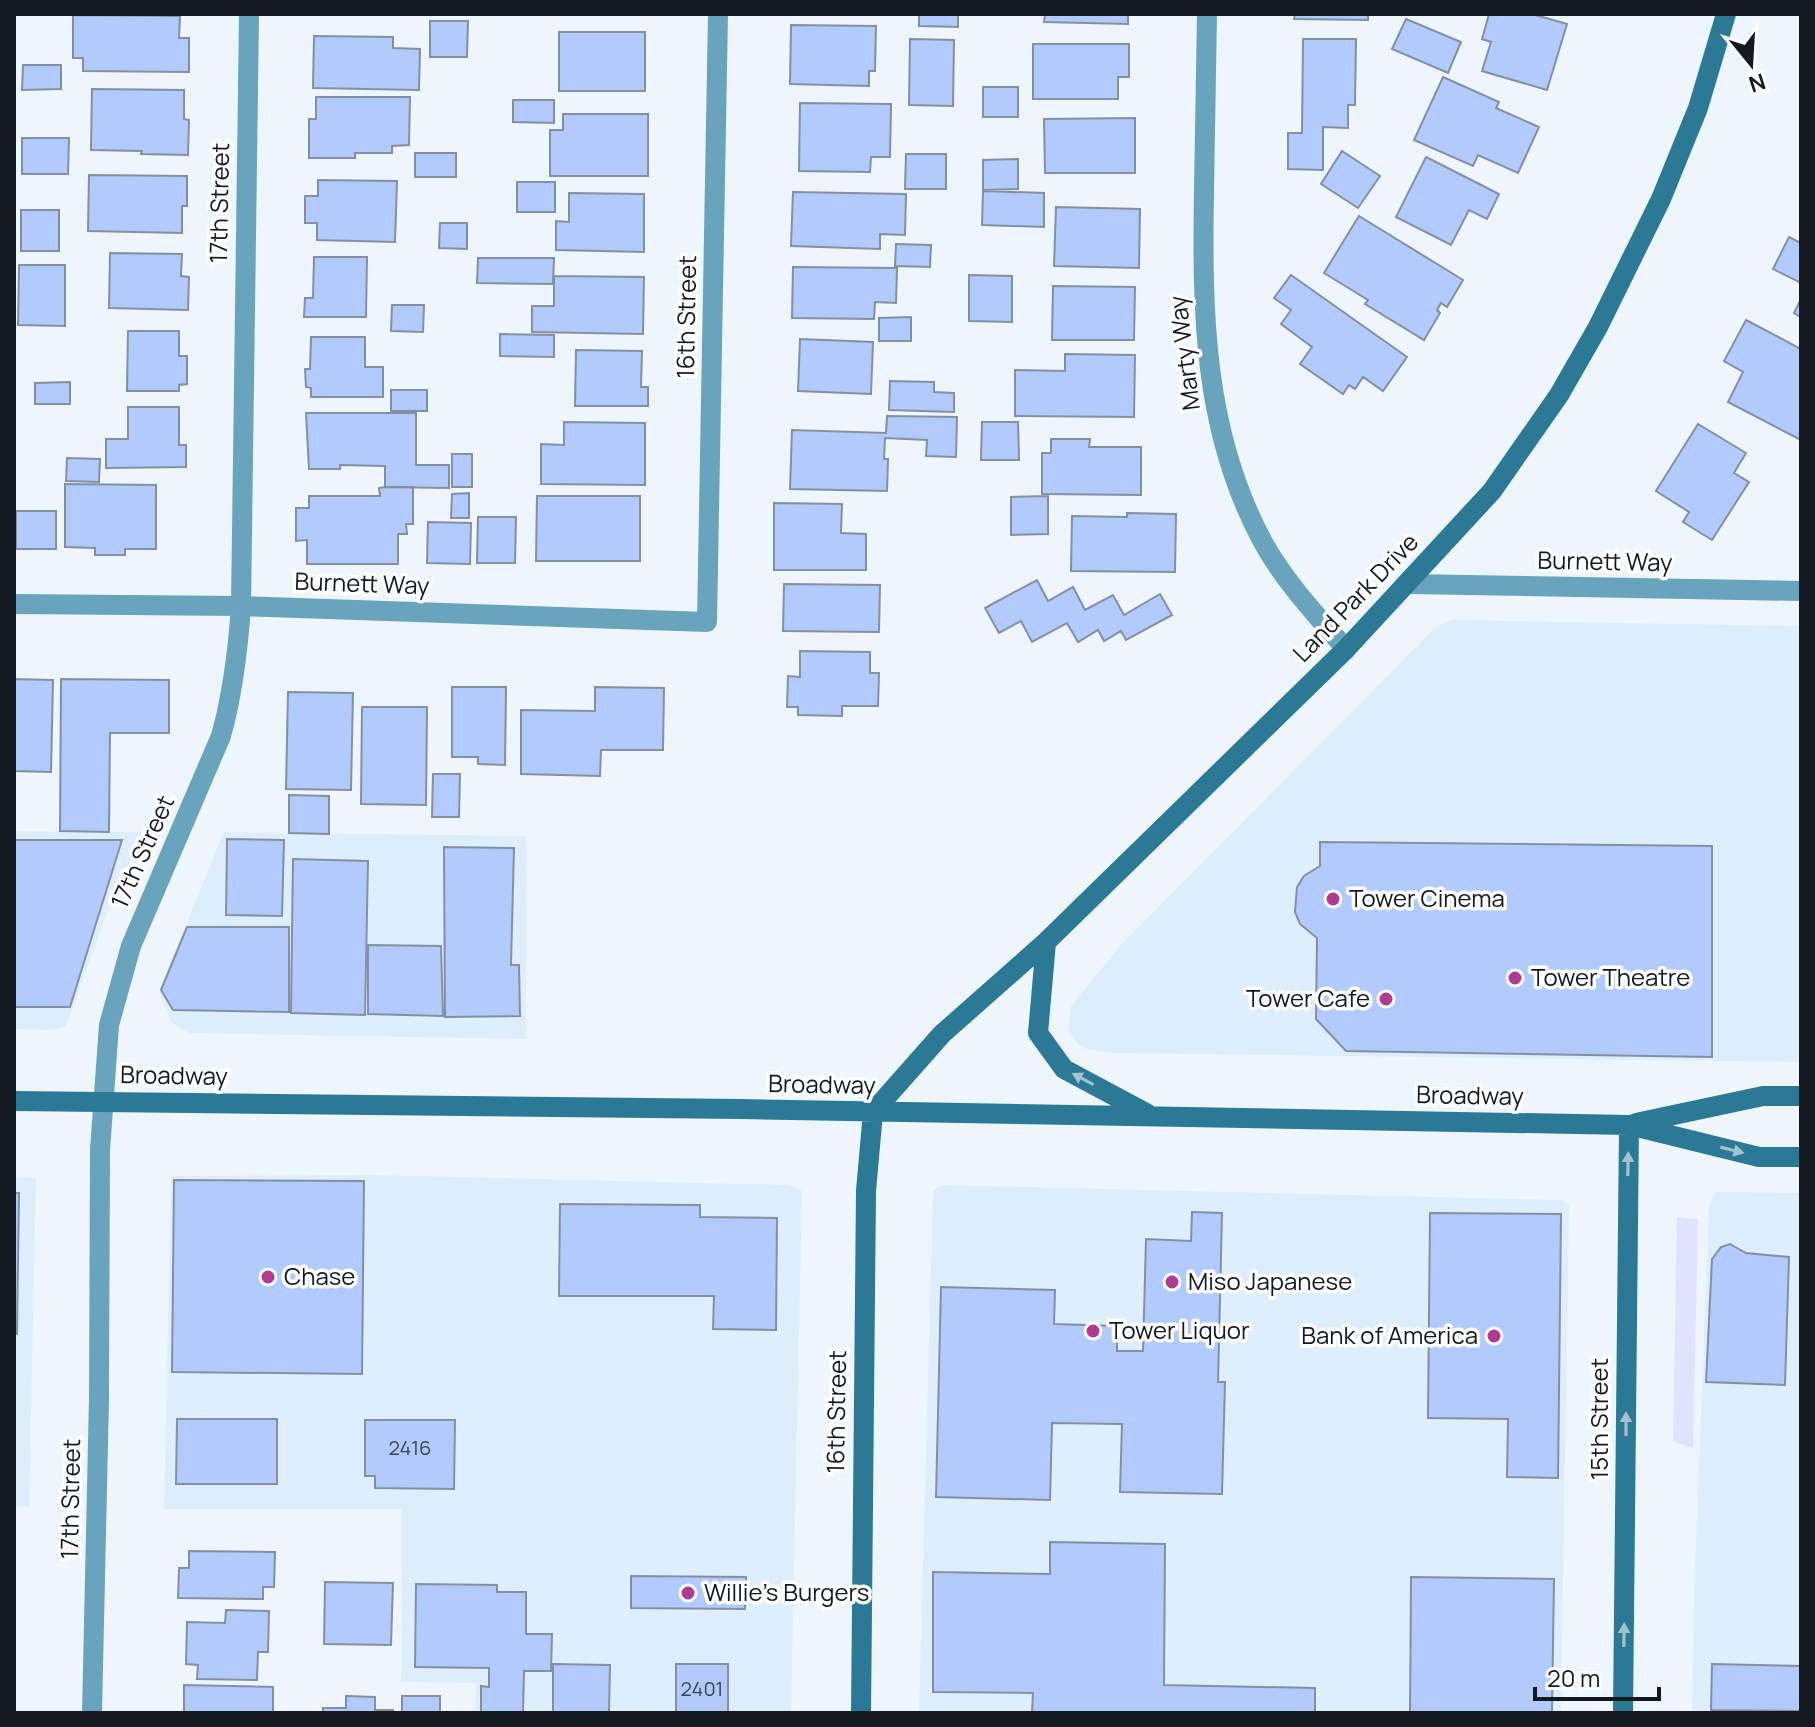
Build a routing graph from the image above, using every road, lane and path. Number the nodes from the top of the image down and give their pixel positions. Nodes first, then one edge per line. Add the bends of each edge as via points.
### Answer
1 (249, 14) edge
2 (718, 14) edge
3 (1207, 14) edge
4 (1726, 14) edge
5 (1408, 584) junction
6 (1801, 591) edge
7 (14, 604) edge
8 (241, 606) junction
9 (707, 622) joint
10 (1346, 649) junction
11 (1046, 942) junction
12 (1801, 1096) edge
13 (14, 1101) edge
14 (103, 1101) junction
15 (873, 1112) junction
16 (1152, 1116) junction
17 (1629, 1125) junction
18 (1801, 1157) edge
19 (92, 1713) edge
20 (861, 1713) edge
21 (1623, 1713) edge

1 - 8 street, 17th Street
2 - 9 street, 16th Street
3 - 10 street, Marty Way via 1203,289 1215,400 1240,491 1265,545 1303,601
4 - 5 main road, Land Park Drive via 1698,108 1667,186 1598,327 1559,395 1492,491
5 - 6 street, Burnett Way
5 - 10 main road, Land Park Drive
7 - 8 street, Burnett Way
8 - 9 street, Burnett Way
8 - 14 street, 17th Street via 235,672 221,736 131,946 116,996
10 - 11 main road, Land Park Drive
11 - 15 main road, Land Park Drive via 942,1034
16 -> 11 main road via 1064,1069 1038,1033
12 - 17 main road, Broadway via 1763,1096
13 - 14 main road, Broadway
14 - 15 main road, Broadway
14 - 19 street, 17th Street
15 - 16 main road, Broadway
15 - 20 main road, 16th Street via 866,1191
16 - 17 main road, Broadway
17 -> 18 main road, Broadway via 1759,1157
21 -> 17 main road, 15th Street

